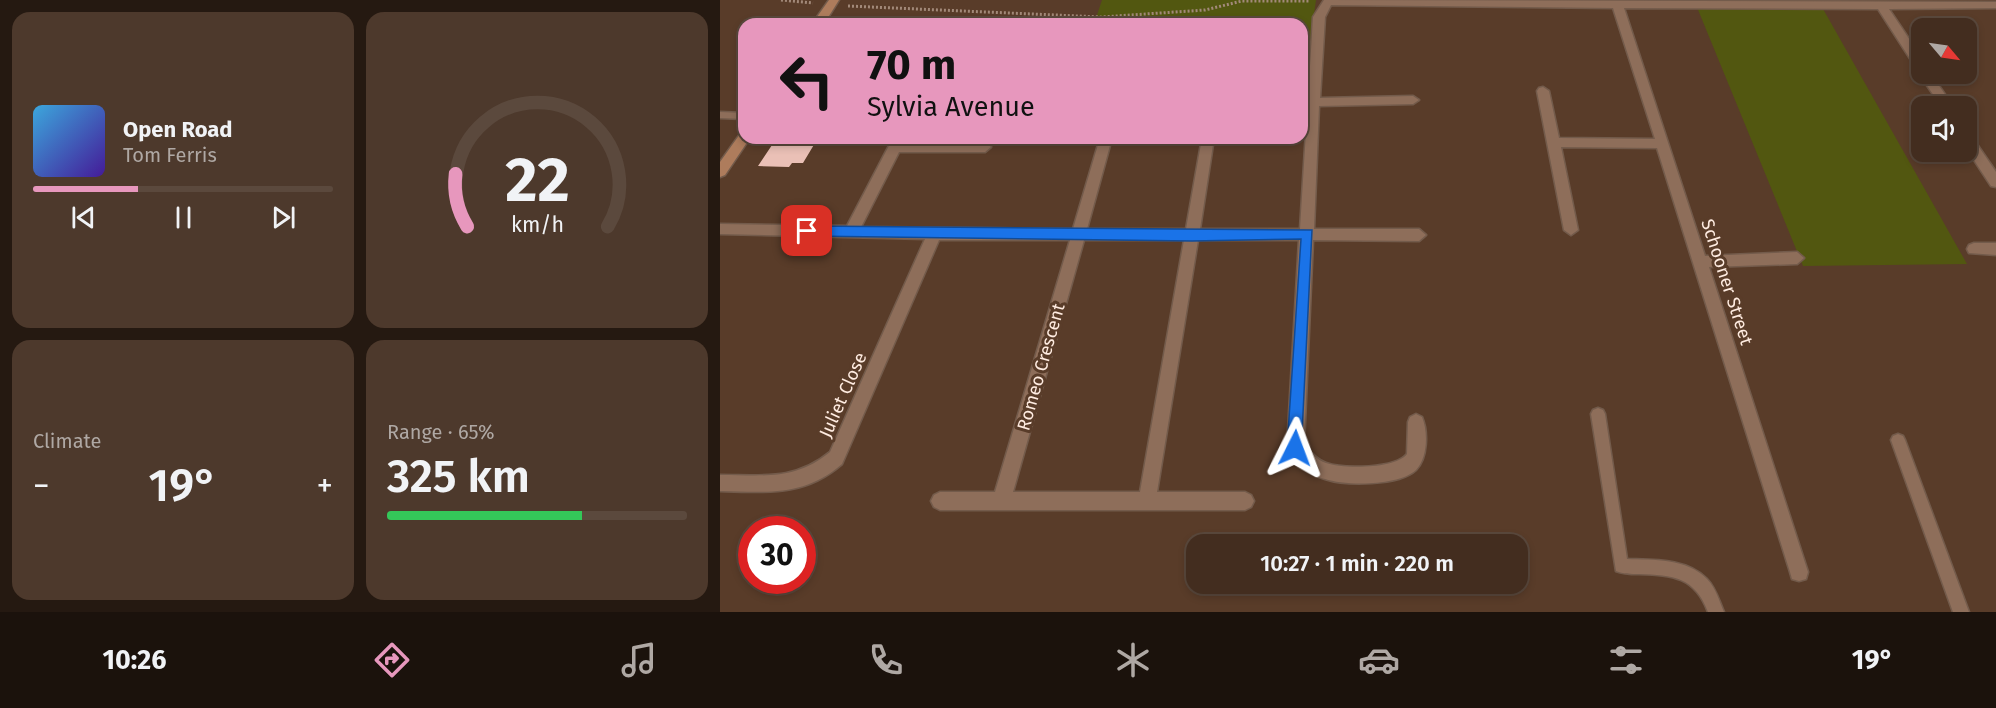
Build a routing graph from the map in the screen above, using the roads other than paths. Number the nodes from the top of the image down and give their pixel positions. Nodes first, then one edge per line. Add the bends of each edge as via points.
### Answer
1 (1328, 1) edge
2 (839, 3) edge
3 (1618, 5) junction
4 (1881, 5) junction
5 (1996, 5) edge
6 (824, 18) edge
7 (1911, 51) edge
8 (1542, 91) dead end
9 (1413, 100) dead end
10 (1314, 102) junction
11 (720, 115) edge
12 (738, 116) edge
13 (1553, 142) junction
14 (739, 144) edge
15 (896, 144) edge
16 (932, 144) edge
17 (1104, 144) edge
18 (1207, 144) edge
19 (1662, 144) junction
20 (985, 147) dead end
21 (1977, 154) edge
22 (720, 172) edge
23 (1996, 182) edge
24 (720, 230) edge
25 (1571, 230) dead end
26 (851, 232) junction
27 (934, 234) junction
28 (1307, 234) junction
29 (1080, 235) junction
30 (1419, 235) dead end
31 (1192, 236) junction
32 (1974, 249) dead end
33 (1996, 249) edge
34 (1797, 258) dead end
35 (1700, 262) junction
36 (1598, 414) dead end
37 (1416, 422) dead end
38 (1898, 440) dead end
39 (720, 483) edge
40 (1002, 499) junction
41 (1148, 500) junction
42 (940, 501) dead end
43 (1245, 501) dead end
44 (1798, 572) dead end
45 (1716, 612) edge
46 (1961, 612) edge

1 - 3 street
1 - 10 street via 1319,17
2 - 6 street
3 - 4 street
3 - 19 street, Schooner Street
4 - 5 street
4 - 7 street
8 - 13 street
9 - 10 street
10 - 28 street
11 - 12 lane
13 - 19 street
13 - 25 street
14 - 22 street
15 - 26 street
16 - 20 street
17 - 29 street, Romeo Crescent
18 - 31 street
19 - 35 street, Schooner Street
21 - 23 street
24 - 26 street
26 - 27 street
27 - 29 street
27 - 39 street, Juliet Close via 836,458 823,472 790,483
28 - 30 street
28 - 31 street
28 - 37 street via 1295,448 1304,459 1325,471 1401,471 1417,453
29 - 31 street
29 - 40 street, Romeo Crescent
31 - 41 street
32 - 33 street
34 - 35 street
35 - 44 street, Schooner Street
36 - 45 lane via 1621,566 1671,569 1695,576 1709,592
38 - 46 lane
40 - 41 street
40 - 42 street
41 - 43 street

